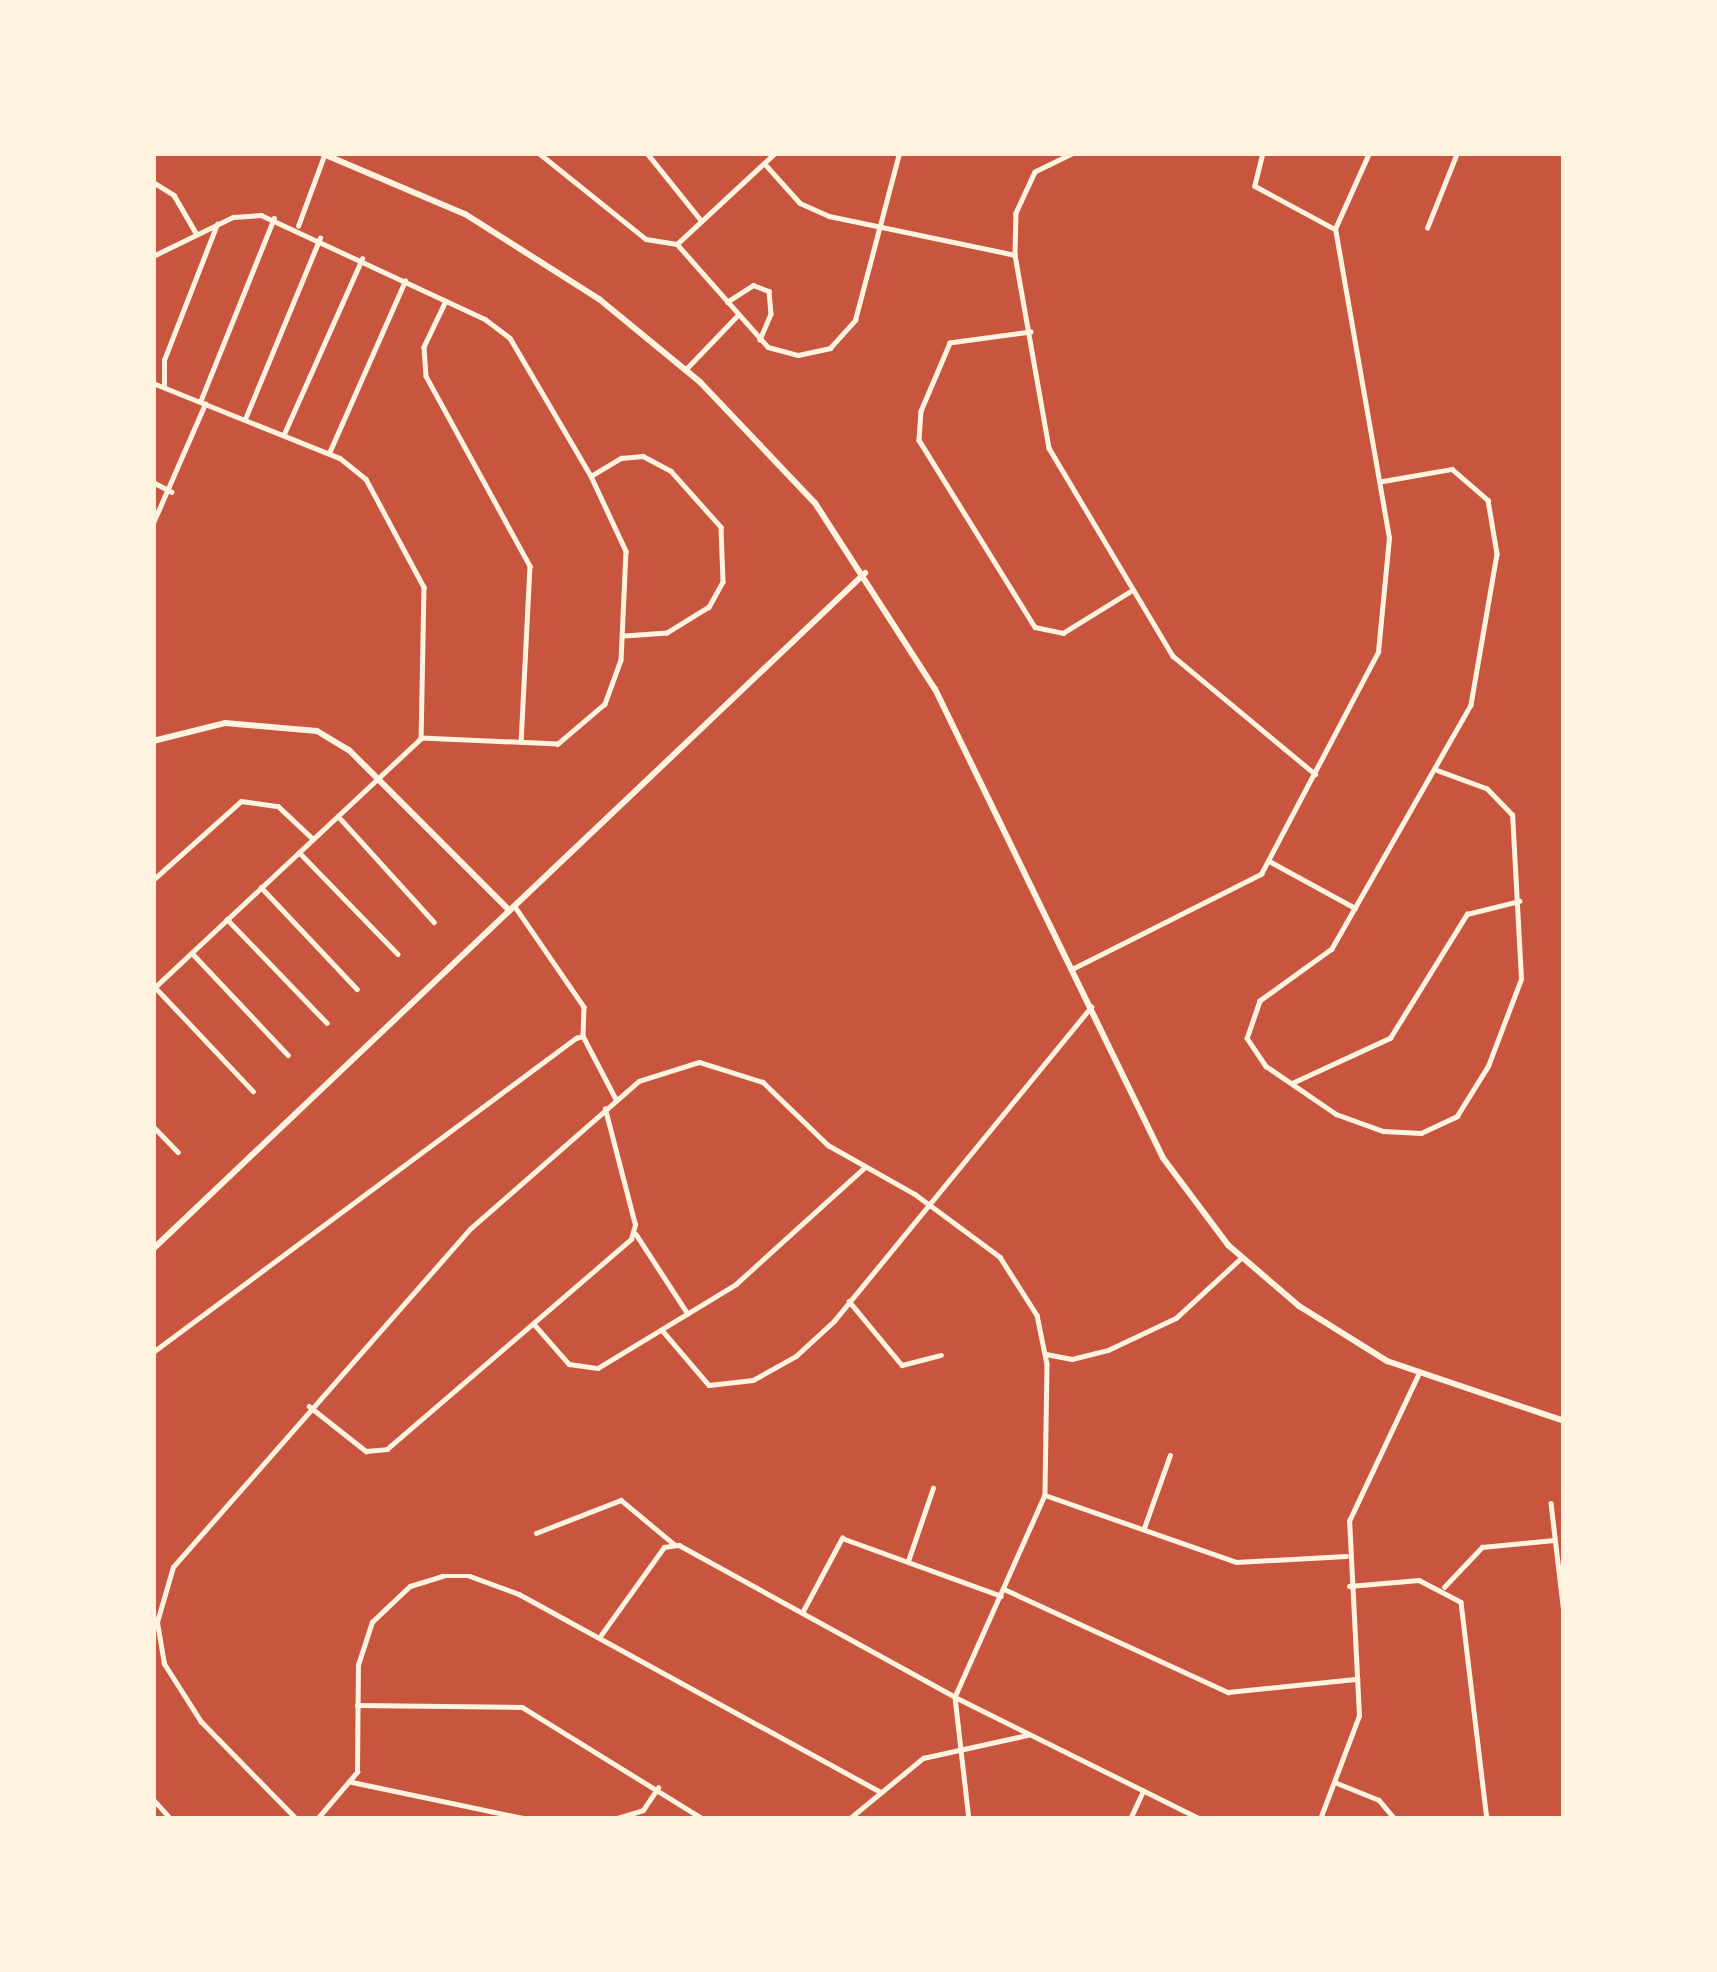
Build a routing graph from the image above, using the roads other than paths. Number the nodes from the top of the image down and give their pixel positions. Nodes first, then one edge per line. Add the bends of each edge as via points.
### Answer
1 (539, 153) edge
2 (647, 153) edge
3 (775, 153) edge
4 (899, 153) edge
5 (1075, 153) edge
6 (1263, 153) edge
7 (1370, 153) edge
8 (1457, 153) edge
9 (323, 154) edge
10 (765, 164) junction
11 (153, 182) edge
12 (274, 218) junction
13 (700, 219) junction
14 (217, 224) junction
15 (298, 227) junction
16 (1335, 229) junction
17 (1427, 229) dead end
18 (879, 231) junction
19 (196, 233) junction
20 (320, 238) junction
21 (677, 244) junction
22 (1015, 255) junction
23 (153, 256) edge
24 (362, 260) junction
25 (405, 280) junction
26 (446, 301) junction
27 (728, 302) junction
28 (738, 315) junction
29 (1031, 332) junction
30 (760, 340) junction
31 (685, 370) junction
32 (153, 383) edge
33 (164, 387) junction
34 (202, 403) junction
35 (245, 419) junction
36 (284, 434) junction
37 (328, 453) junction
38 (591, 476) junction
39 (153, 482) edge
40 (1383, 482) junction
41 (172, 492) junction
42 (153, 523) edge
43 (865, 573) junction
44 (1130, 591) junction
45 (623, 637) junction
46 (421, 738) junction
47 (153, 742) edge
48 (520, 744) junction
49 (1438, 771) junction
50 (1316, 774) junction
51 (379, 783) junction
52 (338, 816) junction
53 (313, 838) junction
54 (299, 852) junction
55 (1271, 862) junction
56 (153, 880) edge
57 (261, 887) junction
58 (1519, 901) junction
59 (510, 907) junction
60 (1355, 908) junction
61 (227, 919) junction
62 (434, 922) dead end
63 (192, 953) junction
64 (398, 954) dead end
65 (1072, 968) junction
66 (154, 988) edge
67 (356, 989) dead end
68 (1091, 1007) junction
69 (328, 1023) dead end
70 (584, 1036) junction
71 (288, 1055) dead end
72 (1292, 1083) junction
73 (253, 1091) dead end
74 (616, 1100) junction
75 (605, 1109) junction
76 (153, 1126) edge
77 (178, 1152) dead end
78 (864, 1168) junction
79 (926, 1202) junction
80 (634, 1232) junction
81 (153, 1249) edge
82 (1240, 1258) junction
83 (849, 1301) junction
84 (688, 1314) junction
85 (534, 1324) junction
86 (662, 1330) junction
87 (153, 1352) edge
88 (1046, 1354) junction
89 (941, 1355) dead end
90 (1418, 1375) junction
91 (309, 1406) junction
92 (1564, 1421) edge
93 (1170, 1455) dead end
94 (933, 1488) dead end
95 (1046, 1495) junction
96 (1551, 1503) dead end
97 (1144, 1528) junction
98 (536, 1533) dead end
99 (1553, 1540) junction
100 (674, 1544) junction
101 (1346, 1556) junction
102 (908, 1561) junction
103 (1349, 1586) junction
104 (1444, 1587) junction
105 (1002, 1592) junction
106 (802, 1611) junction
107 (1564, 1614) edge
108 (601, 1635) junction
109 (1358, 1679) junction
110 (955, 1697) junction
111 (357, 1705) junction
112 (1034, 1735) junction
113 (955, 1747) junction
114 (352, 1782) junction
115 (1337, 1783) junction
116 (658, 1788) junction
117 (1143, 1790) junction
118 (880, 1792) junction
119 (153, 1799) edge
120 (171, 1819) edge
121 (296, 1819) edge
122 (317, 1819) edge
123 (526, 1819) edge
124 (614, 1819) edge
125 (703, 1819) edge
126 (849, 1819) edge
127 (969, 1819) edge
128 (1130, 1819) edge
129 (1201, 1819) edge
130 (1320, 1819) edge
131 (1395, 1819) edge
132 (1487, 1819) edge

1 - 21 street via 646,238
2 - 13 street
3 - 10 street
4 - 18 street
5 - 22 street via 1029,178 1016,212
6 - 16 street via 1255,186
7 - 16 street
8 - 17 street
9 - 15 street
9 - 31 street via 506,237
10 - 13 street
10 - 18 street via 800,203
11 - 19 street via 174,195
12 - 14 street via 248,213
12 - 15 street
12 - 34 street
13 - 21 street
14 - 19 street
14 - 33 street via 164,360
15 - 20 street
16 - 40 street
18 - 22 street
18 - 30 street via 844,339 810,353 783,353
19 - 23 street
20 - 24 street
20 - 35 street
21 - 27 street
22 - 29 street
24 - 25 street
24 - 36 street
25 - 26 street
25 - 37 street
26 - 38 street via 510,338
26 - 48 street via 424,347 426,376 530,566
27 - 28 street
27 - 30 street via 753,285 769,290 771,314
28 - 30 street
28 - 31 street
29 - 44 street via 1049,448
29 - 44 street via 950,343 927,392 919,440 1035,627 1063,633
31 - 43 street via 782,465
32 - 33 street
33 - 34 street
34 - 35 street
34 - 41 street
35 - 36 street
36 - 37 street
37 - 46 street via 366,479 424,587
38 - 45 street via 626,551
38 - 45 street via 621,458 644,456 689,487 722,526 723,582 709,607 667,633
39 - 41 street
40 - 49 street via 1452,469 1481,488 1493,520 1494,583 1471,705
40 - 50 street via 1390,573 1384,631
41 - 42 street
43 - 59 street
43 - 65 street via 934,689
44 - 50 street via 1191,675
45 - 48 street via 613,693 589,722 558,744
46 - 48 street
46 - 51 street
47 - 51 street via 225,723 289,723 336,741
49 - 58 street via 1506,805 1519,846
49 - 60 street
50 - 55 street
51 - 52 street
51 - 59 street
52 - 53 street
52 - 62 street
53 - 54 street
53 - 56 street via 278,806 241,801
54 - 57 street
54 - 64 street
55 - 60 street
55 - 65 street via 1229,896
57 - 61 street
57 - 67 street
58 - 72 street via 1467,914 1390,1038
58 - 72 street via 1513,1008 1450,1123 1421,1132 1365,1127
59 - 70 street via 584,1007
59 - 81 street
60 - 72 street via 1326,956 1272,989 1250,1017 1253,1054
61 - 63 street
61 - 69 street
63 - 66 street
63 - 71 street
65 - 68 street
66 - 73 street
68 - 79 street
68 - 82 street via 1163,1158
70 - 74 street
70 - 87 street
74 - 75 street
74 - 78 street via 662,1070 727,1065 763,1082 827,1145
75 - 80 street
75 - 91 street via 459,1239
76 - 77 street
78 - 79 street
78 - 84 street via 736,1284
79 - 83 street
79 - 88 street via 1015,1273
80 - 84 street
80 - 85 street
82 - 88 street via 1176,1318 1108,1350 1072,1359
82 - 90 street via 1346,1339
83 - 86 street via 796,1356 723,1386 696,1376
83 - 89 street via 900,1364
84 - 86 street
85 - 86 street via 569,1364 587,1371
85 - 91 street via 378,1453
88 - 95 street
90 - 92 street
90 - 101 street via 1364,1480
91 - 121 street via 187,1545 157,1622 174,1684
93 - 97 street
94 - 102 street
95 - 97 street
95 - 105 street
96 - 99 street
97 - 101 street via 1236,1562
98 - 100 street via 621,1500
99 - 104 street via 1482,1546
99 - 107 street
100 - 106 street
100 - 108 street
101 - 103 street
102 - 105 street
102 - 106 street via 842,1538
103 - 104 street via 1419,1580
103 - 109 street
104 - 132 street via 1464,1611
105 - 109 street via 1228,1692
105 - 110 street
106 - 110 street
108 - 111 street via 488,1581 423,1581 372,1622 360,1651
108 - 118 street
109 - 115 street via 1358,1727
110 - 112 street
110 - 113 street
111 - 114 street
111 - 116 street via 522,1707
112 - 113 street
112 - 117 street
113 - 118 street via 923,1758
113 - 127 street
114 - 122 street
114 - 123 street
115 - 130 street
115 - 131 street via 1379,1800
116 - 124 street via 643,1810
116 - 125 street
117 - 128 street
117 - 129 street
118 - 126 street
119 - 120 street

